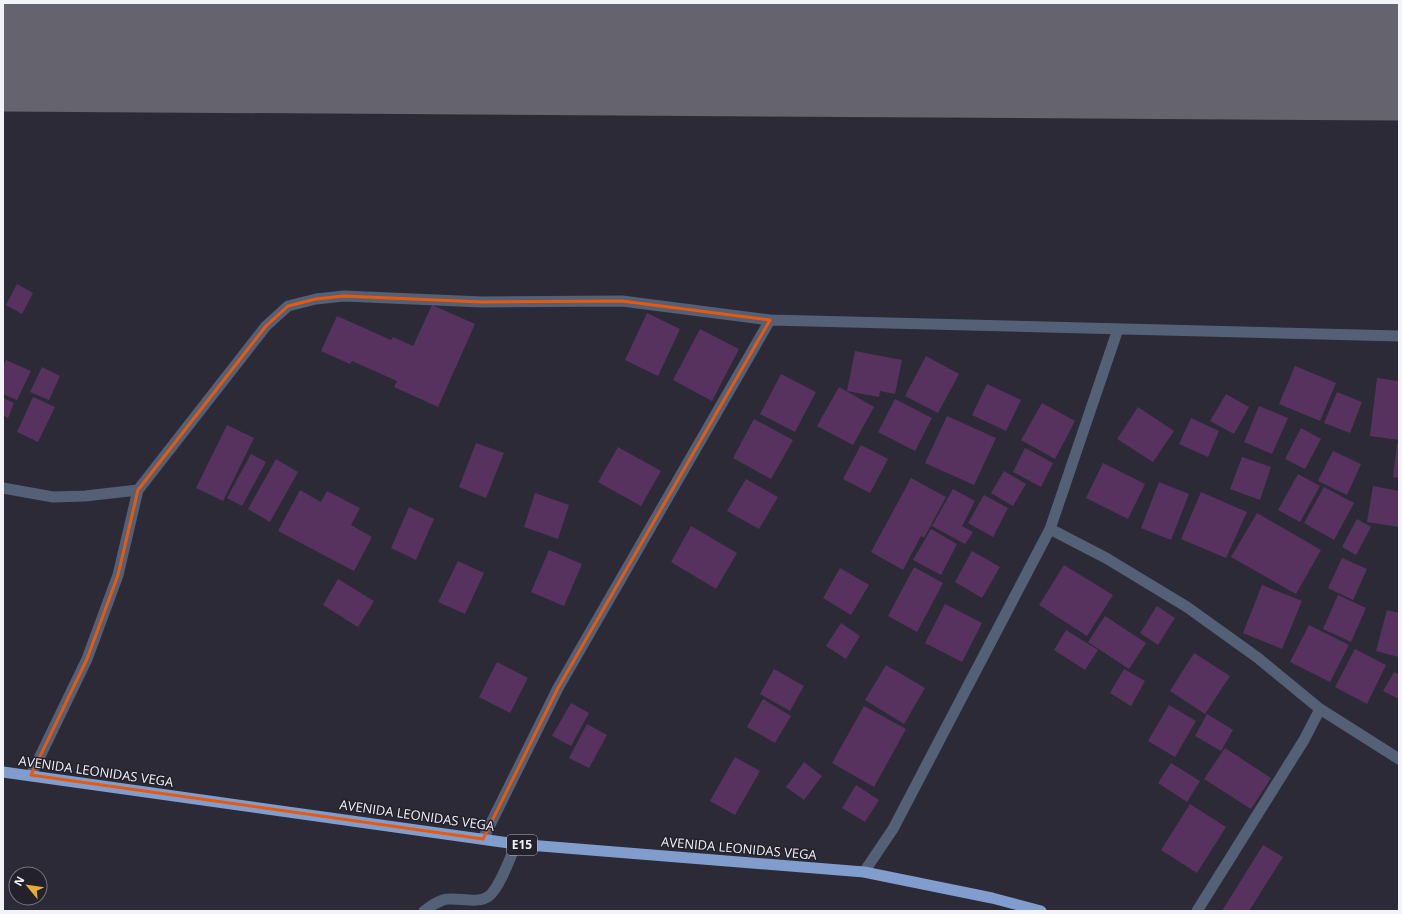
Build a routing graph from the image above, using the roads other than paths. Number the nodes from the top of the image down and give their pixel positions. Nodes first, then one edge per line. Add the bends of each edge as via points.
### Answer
1 (770, 320) junction
2 (1118, 329) junction
3 (1399, 336) edge
4 (3, 488) edge
5 (138, 490) junction
6 (1050, 529) junction
7 (1320, 709) junction
8 (1399, 759) edge
9 (3, 772) edge
10 (30, 775) junction
11 (483, 838) junction
12 (516, 844) junction
13 (864, 872) junction
14 (424, 911) edge
15 (1041, 911) edge
16 (1197, 911) edge

1 - 2 street
1 - 5 street via 622,301 482,302 344,296 288,306 266,326
1 - 11 street via 558,688
2 - 3 street
2 - 6 street
4 - 5 street via 53,498
5 - 10 street via 118,575 87,660
6 - 7 street via 1106,558 1187,607 1258,658
6 - 13 street via 893,829
7 - 8 street
7 - 16 street via 1304,740
9 - 10 highway, AVENIDA LEONIDAS VEGA / E15
10 - 11 highway, AVENIDA LEONIDAS VEGA / E15
11 - 12 highway, AVENIDA LEONIDAS VEGA / E15
12 - 13 highway, AVENIDA LEONIDAS VEGA / E15
12 - 14 street via 494,891 488,897 478,900 448,899
13 - 15 highway, AVENIDA LEONIDAS VEGA / E15 via 992,898

